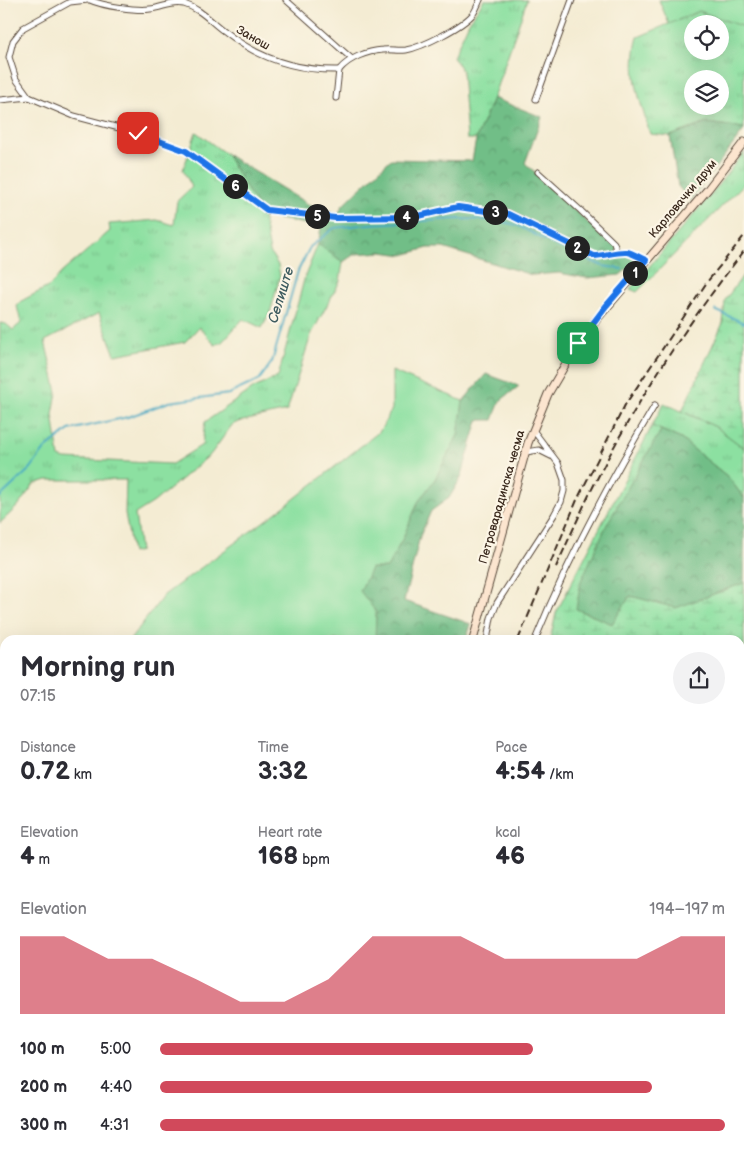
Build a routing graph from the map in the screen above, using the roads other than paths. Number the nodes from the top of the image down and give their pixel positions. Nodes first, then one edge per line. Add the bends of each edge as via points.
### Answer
1 (89, 0) edge
2 (286, 0) edge
3 (480, 0) edge
4 (572, 0) edge
5 (352, 59) junction
6 (339, 70) junction
7 (29, 97) junction
8 (336, 98) dead end
9 (536, 99) dead end
10 (0, 100) edge
11 (744, 142) edge
12 (538, 172) dead end
13 (617, 253) junction
14 (646, 260) junction
15 (564, 365) joint
16 (656, 405) dead end
17 (533, 430) junction
18 (526, 452) junction
19 (554, 457) junction
20 (474, 635) edge
21 (488, 635) edge
22 (537, 635) edge

1 - 6 street, Занош via 104,5 144,9 182,4 195,8 225,33 266,57 317,71
1 - 7 street, Занош via 70,2 17,34 9,57 16,79
2 - 5 street
3 - 5 street via 472,15 434,40 409,49 384,49
4 - 9 street
5 - 6 street
6 - 8 street
7 - 10 street
7 - 13 street via 74,116 138,133 186,151 267,210 335,218 414,217 458,207 508,214 594,256
11 - 14 main road, Карловачки друм
12 - 13 street via 614,243
13 - 14 street via 628,252
14 - 15 main road, Карловачки друм via 606,306
15 - 17 main road, Петроварадинска чесма via 542,404
16 - 22 street via 589,524
17 - 18 main road, Петроварадинска чесма
17 - 19 street
18 - 19 street via 539,450
18 - 20 main road, Петроварадинска чесма
19 - 21 street via 564,480 561,502 508,583 491,618

